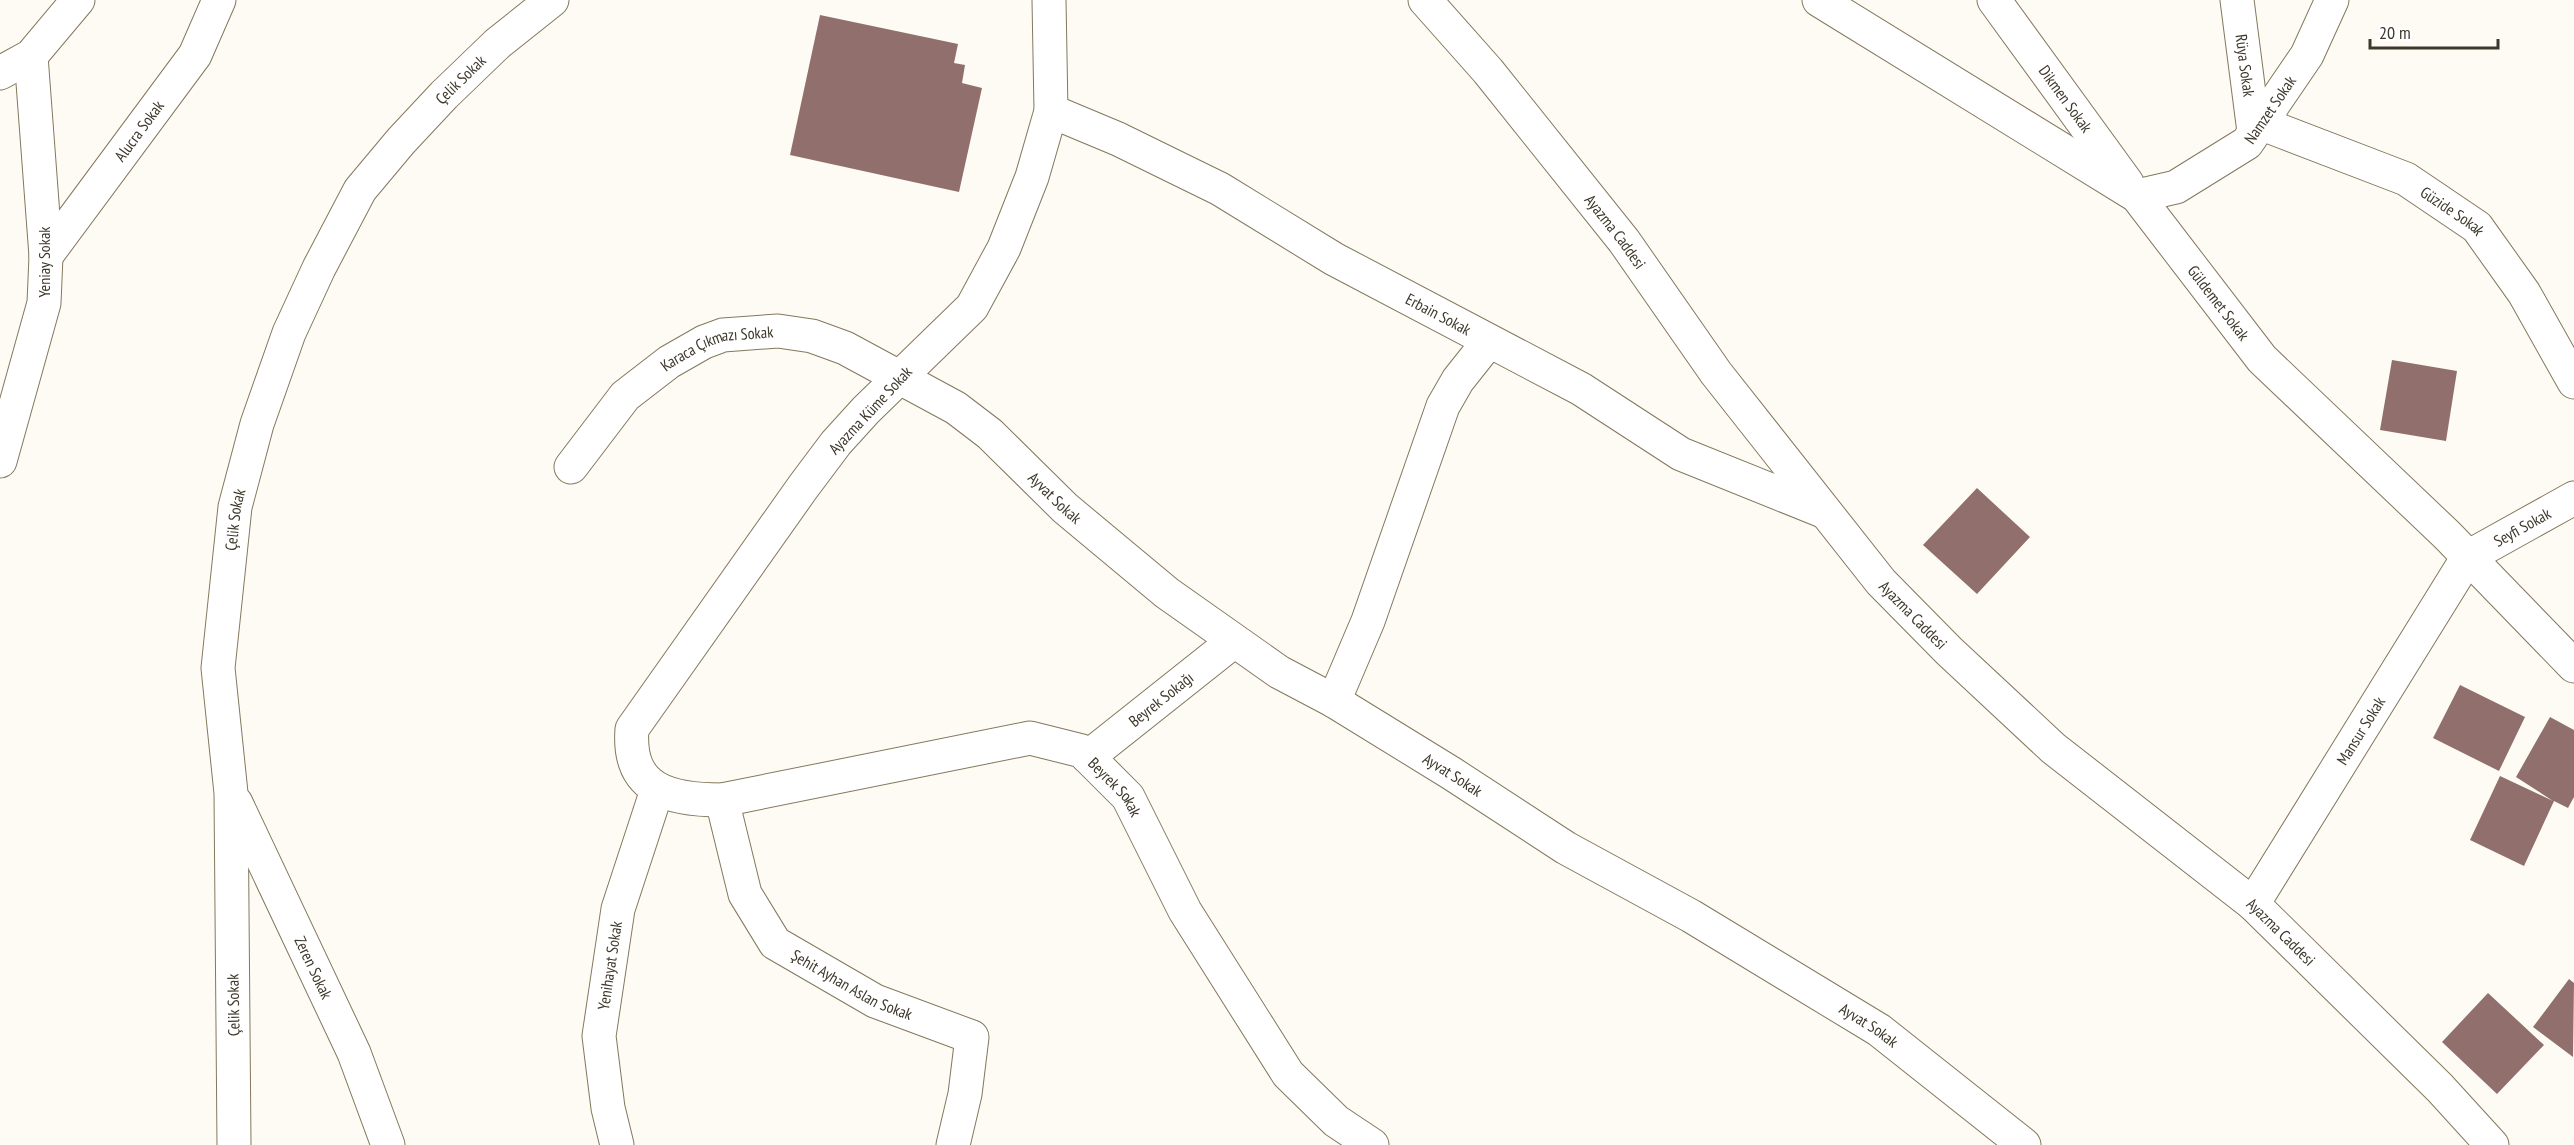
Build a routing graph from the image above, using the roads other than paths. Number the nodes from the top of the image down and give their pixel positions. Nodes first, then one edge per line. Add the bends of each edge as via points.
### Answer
1 (78, 0) edge
2 (219, 0) edge
3 (552, 0) edge
4 (1049, 0) edge
5 (1425, 0) edge
6 (1819, 0) edge
7 (1994, 0) edge
8 (2237, 0) edge
9 (2332, 0) edge
10 (30, 56) junction
11 (0, 73) edge
12 (1051, 111) junction
13 (2257, 128) junction
14 (2137, 196) junction
15 (46, 256) junction
16 (1489, 341) junction
17 (900, 376) junction
18 (2574, 382) edge
19 (0, 461) edge
20 (571, 467) dead end
21 (2574, 498) edge
22 (1827, 513) junction
23 (2468, 557) junction
24 (1234, 640) junction
25 (2574, 666) edge
26 (1334, 701) junction
27 (1088, 758) junction
28 (657, 790) junction
29 (231, 793) junction
30 (722, 800) junction
31 (2253, 904) junction
32 (234, 1145) edge
33 (388, 1145) edge
34 (617, 1145) edge
35 (952, 1145) edge
36 (1372, 1145) edge
37 (2024, 1145) edge
38 (2492, 1145) edge

1 - 10 street
2 - 15 street, Alucra Sokak via 195,55
3 - 29 street, Çelik Sokak via 497,44 444,95 360,190 289,333 257,424 235,507 218,668
4 - 12 street, Ayazma Küme Sokak
5 - 22 street, Ayazma Caddesi via 1488,71 1624,241 1716,373
6 - 14 street, Güldemet Sokak
7 - 14 street, Dikmen Sokak
8 - 13 street, Rüya Sokak
9 - 13 street, Namzet Sokak via 2307,56
10 - 11 street
10 - 15 street, Yeniay Sokak
12 - 16 street, Erbain Sokak via 1220,189 1334,259
12 - 17 street, Ayazma Küme Sokak via 1032,177 1004,248 972,308
13 - 14 street, Namzet Sokak via 2247,143 2176,187
13 - 18 street, Güzide Sokak via 2406,179 2477,227 2524,293
14 - 23 street, Güldemet Sokak via 2262,359
15 - 19 street, Yeniay Sokak via 45,303
16 - 22 street, Erbain Sokak via 1581,389 1681,454
16 - 26 street via 1443,406 1368,621
17 - 20 street, Karaca Çıkmazı Sokak via 812,336 778,331 723,335 669,362 626,396
17 - 24 street, Ayvat Sokak via 956,408 990,434 1065,508 1167,593
17 - 28 street, Ayazma Küme Sokak via 851,426 803,486 632,729 634,764
21 - 23 street, Seyfi Sokak
22 - 31 street, Ayazma Caddesi via 1881,582 2053,748
23 - 25 street, Güldemet Sokak
23 - 31 street, Mansur Sokak
24 - 26 street, Ayvat Sokak via 1279,672
24 - 27 street, Beyrek Sokağı
26 - 37 street, Ayvat Sokak via 1566,848 1691,916 1879,1030
27 - 30 street, Beyrek Sokak via 1082,751 1030,738
27 - 36 street, Beyrek Sokak via 1128,797 1185,911 1288,1074 1336,1121
28 - 30 street, Beyrek Sokak via 691,800
28 - 34 street, Yenihayat Sokak via 618,909 598,1036
29 - 32 street, Çelik Sokak
29 - 33 street, Zeren Sokak via 354,1053
30 - 35 street, Şehit Ayhan Aslan Sokak via 745,894 775,943 875,1001 972,1037 965,1094
31 - 38 street, Ayazma Caddesi via 2440,1088

